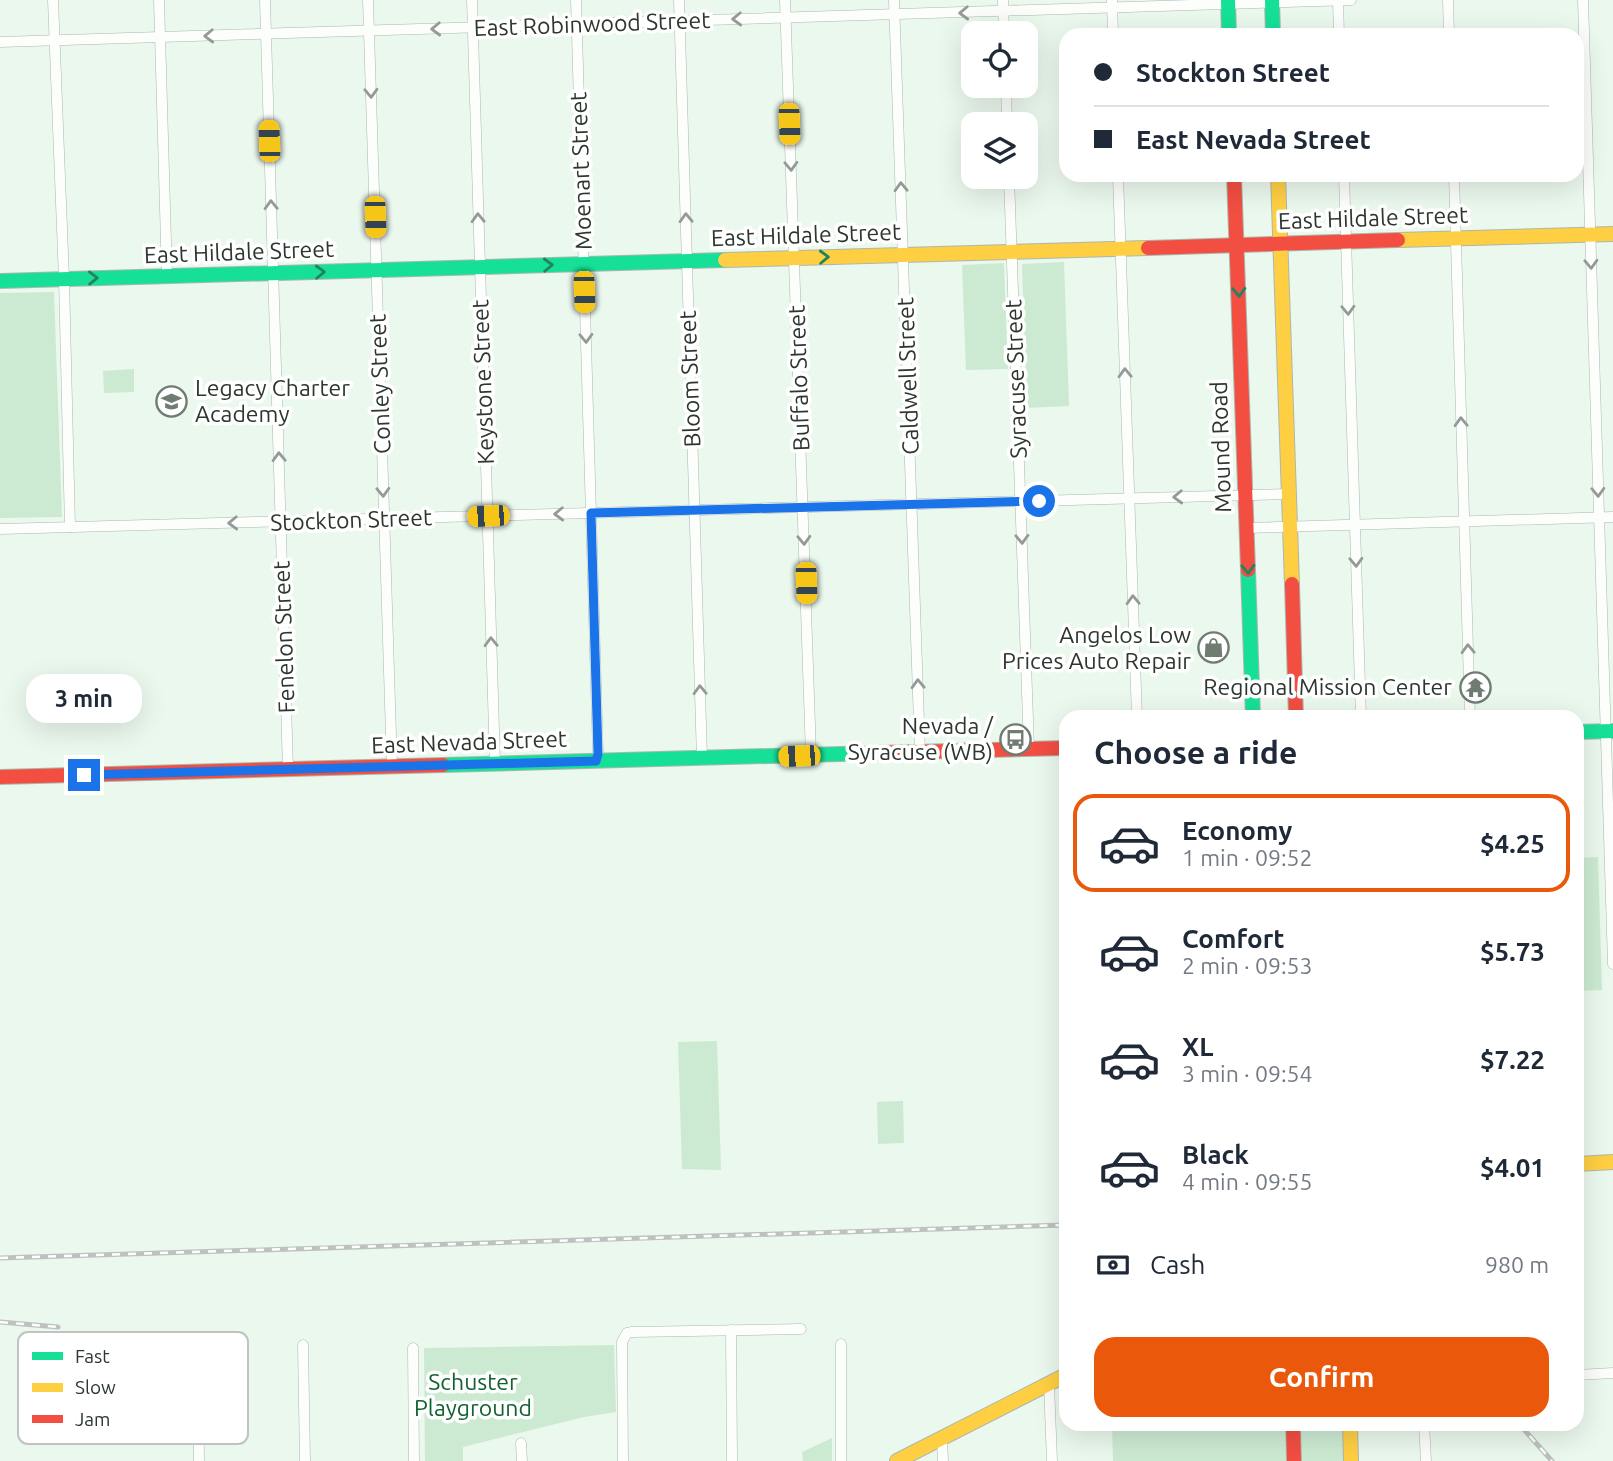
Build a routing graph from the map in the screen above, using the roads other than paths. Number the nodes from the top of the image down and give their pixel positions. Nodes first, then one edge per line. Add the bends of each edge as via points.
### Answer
1 (53, 0) edge
2 (159, 0) edge
3 (265, 0) edge
4 (368, 0) edge
5 (472, 0) edge
6 (576, 0) edge
7 (679, 0) edge
8 (785, 0) edge
9 (894, 0) edge
10 (1003, 0) edge
11 (1338, 0) edge
12 (1351, 0) edge
13 (1448, 0) edge
14 (1583, 0) edge
15 (1272, 1) edge
16 (1228, 2) edge
17 (1112, 4) edge
18 (1003, 11) junction
19 (895, 15) junction
20 (786, 18) junction
21 (680, 21) junction
22 (1003, 21) edge
23 (576, 24) junction
24 (473, 27) junction
25 (1113, 28) edge
26 (1229, 28) edge
27 (1273, 28) edge
28 (1339, 28) edge
29 (1449, 28) edge
30 (1584, 28) edge
31 (369, 31) junction
32 (266, 34) junction
33 (1584, 34) edge
34 (160, 37) junction
35 (55, 40) junction
36 (0, 42) edge
37 (1118, 182) edge
38 (1234, 182) edge
39 (1278, 182) edge
40 (1344, 182) edge
41 (1454, 182) edge
42 (1009, 189) edge
43 (1613, 234) edge
44 (1590, 235) junction
45 (1456, 239) junction
46 (1346, 242) junction
47 (1280, 244) junction
48 (1237, 245) junction
49 (1121, 249) junction
50 (1012, 252) junction
51 (903, 255) junction
52 (794, 258) junction
53 (687, 261) junction
54 (584, 264) junction
55 (480, 268) junction
56 (376, 271) junction
57 (274, 274) junction
58 (167, 277) junction
59 (64, 279) junction
60 (0, 281) edge
61 (1289, 494) junction
62 (1246, 495) junction
63 (1130, 499) junction
64 (1020, 502) junction
65 (912, 504) junction
66 (803, 507) junction
67 (694, 510) junction
68 (591, 513) junction
69 (488, 516) junction
70 (1599, 517) junction
71 (1613, 517) edge
72 (384, 519) junction
73 (281, 522) junction
74 (1464, 522) junction
75 (1354, 525) junction
76 (70, 527) junction
77 (1247, 528) junction
78 (1290, 528) junction
79 (0, 529) edge
80 (1137, 710) edge
81 (1253, 710) edge
82 (1296, 710) edge
83 (1361, 710) edge
84 (1470, 710) edge
85 (1609, 731) edge
86 (1584, 732) edge
87 (1059, 748) edge
88 (1029, 749) junction
89 (920, 752) junction
90 (811, 755) junction
91 (702, 758) junction
92 (596, 761) junction
93 (495, 764) junction
94 (392, 767) junction
95 (288, 770) junction
96 (0, 777) edge
97 (1613, 945) edge
98 (1613, 964) edge
99 (1613, 1162) edge
100 (1584, 1164) edge
101 (801, 1329) dead end
102 (731, 1331) junction
103 (841, 1343) dead end
104 (303, 1345) dead end
105 (413, 1348) dead end
106 (1613, 1373) edge
107 (1584, 1375) edge
108 (1059, 1379) edge
109 (1049, 1384) junction
110 (1293, 1431) edge
111 (1350, 1431) edge
112 (1424, 1431) edge
113 (942, 1438) junction
114 (521, 1443) dead end
115 (305, 1461) edge
116 (414, 1461) edge
117 (522, 1461) edge
118 (623, 1461) edge
119 (732, 1461) edge
120 (841, 1461) edge
121 (897, 1461) edge
122 (943, 1461) edge
123 (1052, 1461) edge
124 (1294, 1461) edge
125 (1351, 1461) edge
126 (1426, 1461) edge

1 - 35 street
2 - 34 street
3 - 32 street, Fenelon Street
4 - 31 street, Conley Street
5 - 24 street, Keystone Street
6 - 23 street, Moenart Street
7 - 21 street, Bloom Street
8 - 20 street, Buffalo Street
9 - 19 street, Caldwell Street
10 - 18 street
11 - 12 street, East Robinwood Street
11 - 15 street, East Robinwood Street
11 - 28 street
13 - 29 street
14 - 30 street
15 - 16 street, East Robinwood Street
15 - 27 street
16 - 17 street, East Robinwood Street
16 - 26 street
17 - 18 street, East Robinwood Street
17 - 25 street
18 -> 19 street, East Robinwood Street
18 - 22 street
19 - 20 street, East Robinwood Street
51 -> 19 street, Caldwell Street
20 -> 21 street, East Robinwood Street
20 -> 52 street, Buffalo Street
21 - 23 street, East Robinwood Street
53 -> 21 street, Bloom Street
23 - 24 street, East Robinwood Street
23 - 54 street, Moenart Street
24 -> 31 street, East Robinwood Street
55 -> 24 street, Keystone Street
31 - 32 street, East Robinwood Street
31 -> 56 street, Conley Street
32 -> 34 street, East Robinwood Street
57 -> 32 street, Fenelon Street
33 - 44 street
34 - 35 street, East Robinwood Street
34 - 58 street
35 - 36 street, East Robinwood Street
35 - 59 street
37 - 49 street
38 - 48 street, Mound Road
39 - 47 street
40 - 46 street
41 - 45 street
42 - 50 street, Syracuse Street
43 - 44 street, East Hildale Street
44 - 45 street, East Hildale Street
44 -> 70 street
45 - 46 street, East Hildale Street
74 -> 45 street
46 - 47 street, East Hildale Street
46 -> 75 street
47 - 48 street, East Hildale Street
47 - 61 street
48 - 49 street, East Hildale Street
48 -> 62 street, Mound Road
49 - 50 street, East Hildale Street
63 -> 49 street
50 - 51 street, East Hildale Street
50 - 64 street, Syracuse Street
52 -> 51 street, East Hildale Street
51 - 65 street, Caldwell Street
52 - 53 street, East Hildale Street
52 - 66 street, Buffalo Street
53 - 54 street, East Hildale Street
53 - 67 street, Bloom Street
55 -> 54 street, East Hildale Street
54 -> 68 street, Moenart Street
55 - 56 street, East Hildale Street
55 - 69 street, Keystone Street
57 -> 56 street, East Hildale Street
56 -> 72 street, Conley Street
57 - 58 street, East Hildale Street
73 -> 57 street, Fenelon Street
59 -> 58 street, East Hildale Street
59 - 60 street, East Hildale Street
59 - 76 street
61 - 62 street, Stockton Street
61 - 78 street
62 -> 63 street, Stockton Street
62 - 77 street, Mound Road
63 - 64 street, Stockton Street
80 -> 63 street
64 - 65 street, Stockton Street
64 -> 88 street, Syracuse Street
65 - 66 street, Stockton Street
89 -> 65 street, Caldwell Street
66 - 67 street, Stockton Street
66 -> 90 street, Buffalo Street
67 - 68 street, Stockton Street
91 -> 67 street, Bloom Street
68 -> 69 street, Stockton Street
68 - 92 street, Moenart Street
69 - 72 street, Stockton Street
93 -> 69 street, Keystone Street
70 - 71 street
70 - 74 street
70 - 85 street
72 - 73 street, Stockton Street
72 - 94 street, Conley Street
73 -> 76 street, Stockton Street
73 - 95 street, Fenelon Street
74 - 75 street
84 -> 74 street
75 - 78 street
75 -> 83 street
76 - 79 street, Stockton Street
77 - 78 street
77 -> 81 street, Mound Road
78 - 82 street
85 - 86 street
85 - 97 street
87 - 88 street, East Nevada Street
88 - 89 street, East Nevada Street
89 - 90 street, East Nevada Street
90 - 91 street, East Nevada Street
91 - 92 street, East Nevada Street
92 - 93 street, East Nevada Street
93 - 94 street, East Nevada Street
94 - 95 street, East Nevada Street
95 - 96 street, East Nevada Street
97 - 98 street
99 - 100 street
101 - 102 street
102 - 118 street via 625,1335
102 - 119 street
103 - 120 street
104 - 115 street
105 - 116 street
106 - 107 street
108 - 109 street
109 - 113 street
109 - 123 street
110 - 124 street
111 - 125 street
112 - 126 street
113 - 121 street
113 - 122 street
114 - 117 street

